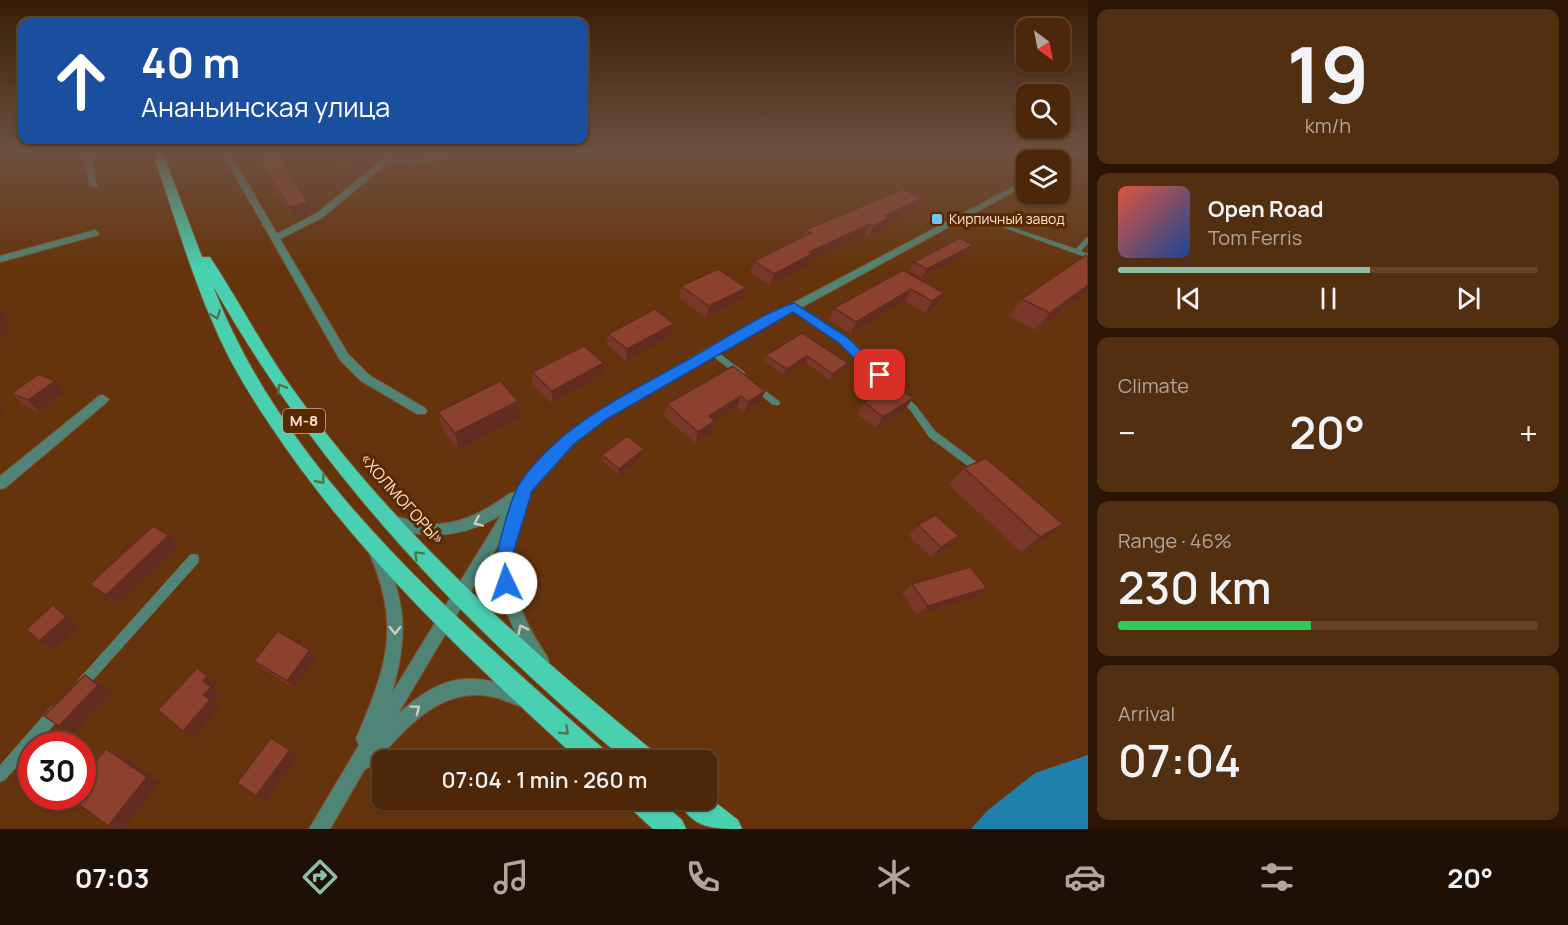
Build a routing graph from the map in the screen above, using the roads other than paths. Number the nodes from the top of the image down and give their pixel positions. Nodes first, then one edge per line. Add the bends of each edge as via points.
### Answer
1 (172, 190) edge
2 (247, 190) edge
3 (352, 190) edge
4 (1012, 190) edge
5 (972, 212) junction
6 (184, 219) junction
7 (95, 233) dead end
8 (274, 238) junction
9 (1088, 239) edge
10 (1077, 252) junction
11 (1088, 256) edge
12 (0, 260) edge
13 (794, 307) junction
14 (712, 351) junction
15 (103, 399) dead end
16 (776, 403) dead end
17 (421, 411) dead end
18 (989, 477) edge
19 (0, 484) edge
20 (525, 488) junction
21 (383, 517) junction
22 (366, 535) junction
23 (194, 560) dead end
24 (460, 596) junction
25 (446, 619) junction
26 (565, 696) junction
27 (538, 707) junction
28 (586, 750) edge
29 (632, 750) edge
30 (0, 776) edge
31 (347, 781) junction
32 (651, 810) edge
33 (705, 810) edge
34 (319, 829) edge
35 (673, 829) edge
36 (729, 829) edge

1 - 6 highway, «ХОЛМОГОРЫ» / М-8
2 - 8 street
3 - 8 street via 303,227
4 - 5 street
5 - 10 lane
5 - 13 street
21 -> 6 highway, «ХОЛМОГОРЫ» / М-8 via 279,386 241,326
6 -> 22 highway, «ХОЛМОГОРЫ» / М-8 via 210,299 236,359 316,475
7 - 12 street
8 - 17 street via 353,368 379,388
9 - 10 lane
10 - 11 lane
13 - 14 street
13 - 18 lane via 853,348 910,404 932,434
14 - 16 lane
14 - 20 street via 586,426 554,453
15 - 19 street
20 -> 21 street via 487,518 460,528 427,531
20 - 24 street
26 -> 20 street via 524,634 506,583 505,553
24 -> 21 highway, «ХОЛМОГОРЫ» / М-8
22 - 25 highway, «ХОЛМОГОРЫ» / М-8
22 -> 31 street via 392,593 395,649 388,683
23 - 30 lane
24 - 25 street
24 - 26 highway, «ХОЛМОГОРЫ» / М-8
25 - 27 highway, «ХОЛМОГОРЫ» / М-8
25 - 31 street
26 - 29 highway, «ХОЛМОГОРЫ» / М-8
27 -> 28 highway, «ХОЛМОГОРЫ» / М-8
31 -> 27 street via 406,717 449,688 495,688
31 - 34 street
32 - 35 highway
33 - 36 highway

